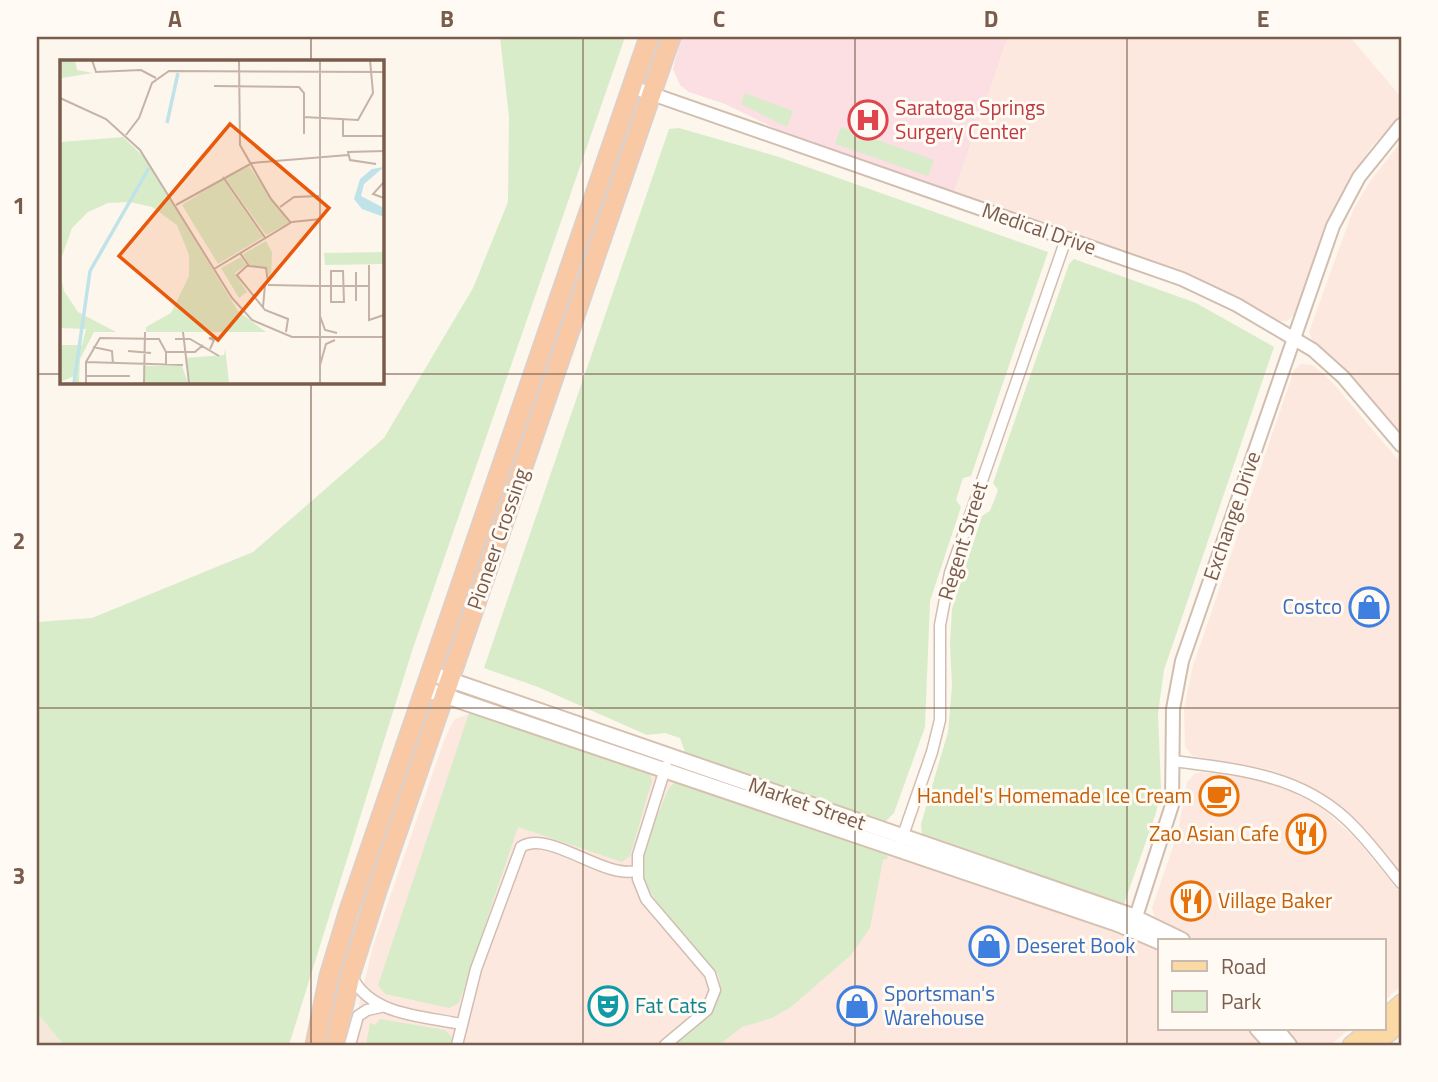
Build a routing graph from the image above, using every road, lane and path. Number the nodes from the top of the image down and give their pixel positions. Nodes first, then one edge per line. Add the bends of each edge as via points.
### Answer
1 (649, 37) edge
2 (671, 37) edge
3 (632, 87) junction
4 (651, 94) junction
5 (1401, 125) edge
6 (1066, 239) junction
7 (1294, 338) junction
8 (1401, 445) edge
9 (427, 681) junction
10 (447, 687) junction
11 (1174, 761) junction
12 (667, 763) junction
13 (901, 843) junction
14 (636, 871) junction
15 (1401, 883) edge
16 (1134, 924) junction
17 (1179, 939) edge
18 (1158, 941) edge
19 (351, 974) junction
20 (1401, 1003) edge
21 (381, 1007) junction
22 (1386, 1016) edge
23 (1401, 1023) edge
24 (461, 1024) junction
25 (1259, 1030) edge
26 (1277, 1030) edge
27 (1370, 1030) edge
28 (315, 1045) edge
29 (335, 1045) edge
30 (350, 1045) edge
31 (457, 1045) edge
32 (665, 1045) edge
33 (1272, 1045) edge
34 (1289, 1045) edge
35 (1351, 1045) edge
36 (1375, 1045) edge

1 - 3 highway, Pioneer Crossing
2 - 4 highway, Pioneer Crossing
3 - 4 street, Medical Drive
3 - 9 highway, Pioneer Crossing
4 - 6 street, Medical Drive
4 - 10 highway, Pioneer Crossing
5 - 7 street, Exchange Drive via 1368,164 1340,209
6 - 7 street, Medical Drive via 1199,286
6 - 13 street, Regent Street via 950,573 940,625 940,720
7 - 8 street, Medical Drive via 1336,370
7 - 11 street, Exchange Drive via 1182,661 1173,709
9 - 10 main road, Market Street
9 - 28 highway, Pioneer Crossing via 341,934
10 - 12 main road, Market Street
10 - 19 highway, Pioneer Crossing
11 - 15 street via 1258,774 1306,791 1352,825
11 - 16 street, Exchange Drive via 1170,816
12 - 13 main road, Market Street
12 - 14 street
13 - 16 main road, Market Street
14 - 24 street via 621,872 537,842 521,847
14 - 32 street via 646,899 715,984 711,1005
16 - 17 main road, Market Street
16 - 18 main road, Market Street
19 - 21 street via 366,997
19 - 29 highway, Pioneer Crossing
20 - 22 main road
21 - 24 street
21 - 30 street via 358,1016
23 - 36 main road
24 - 31 street
25 - 33 main road
26 - 34 main road
27 - 35 main road

